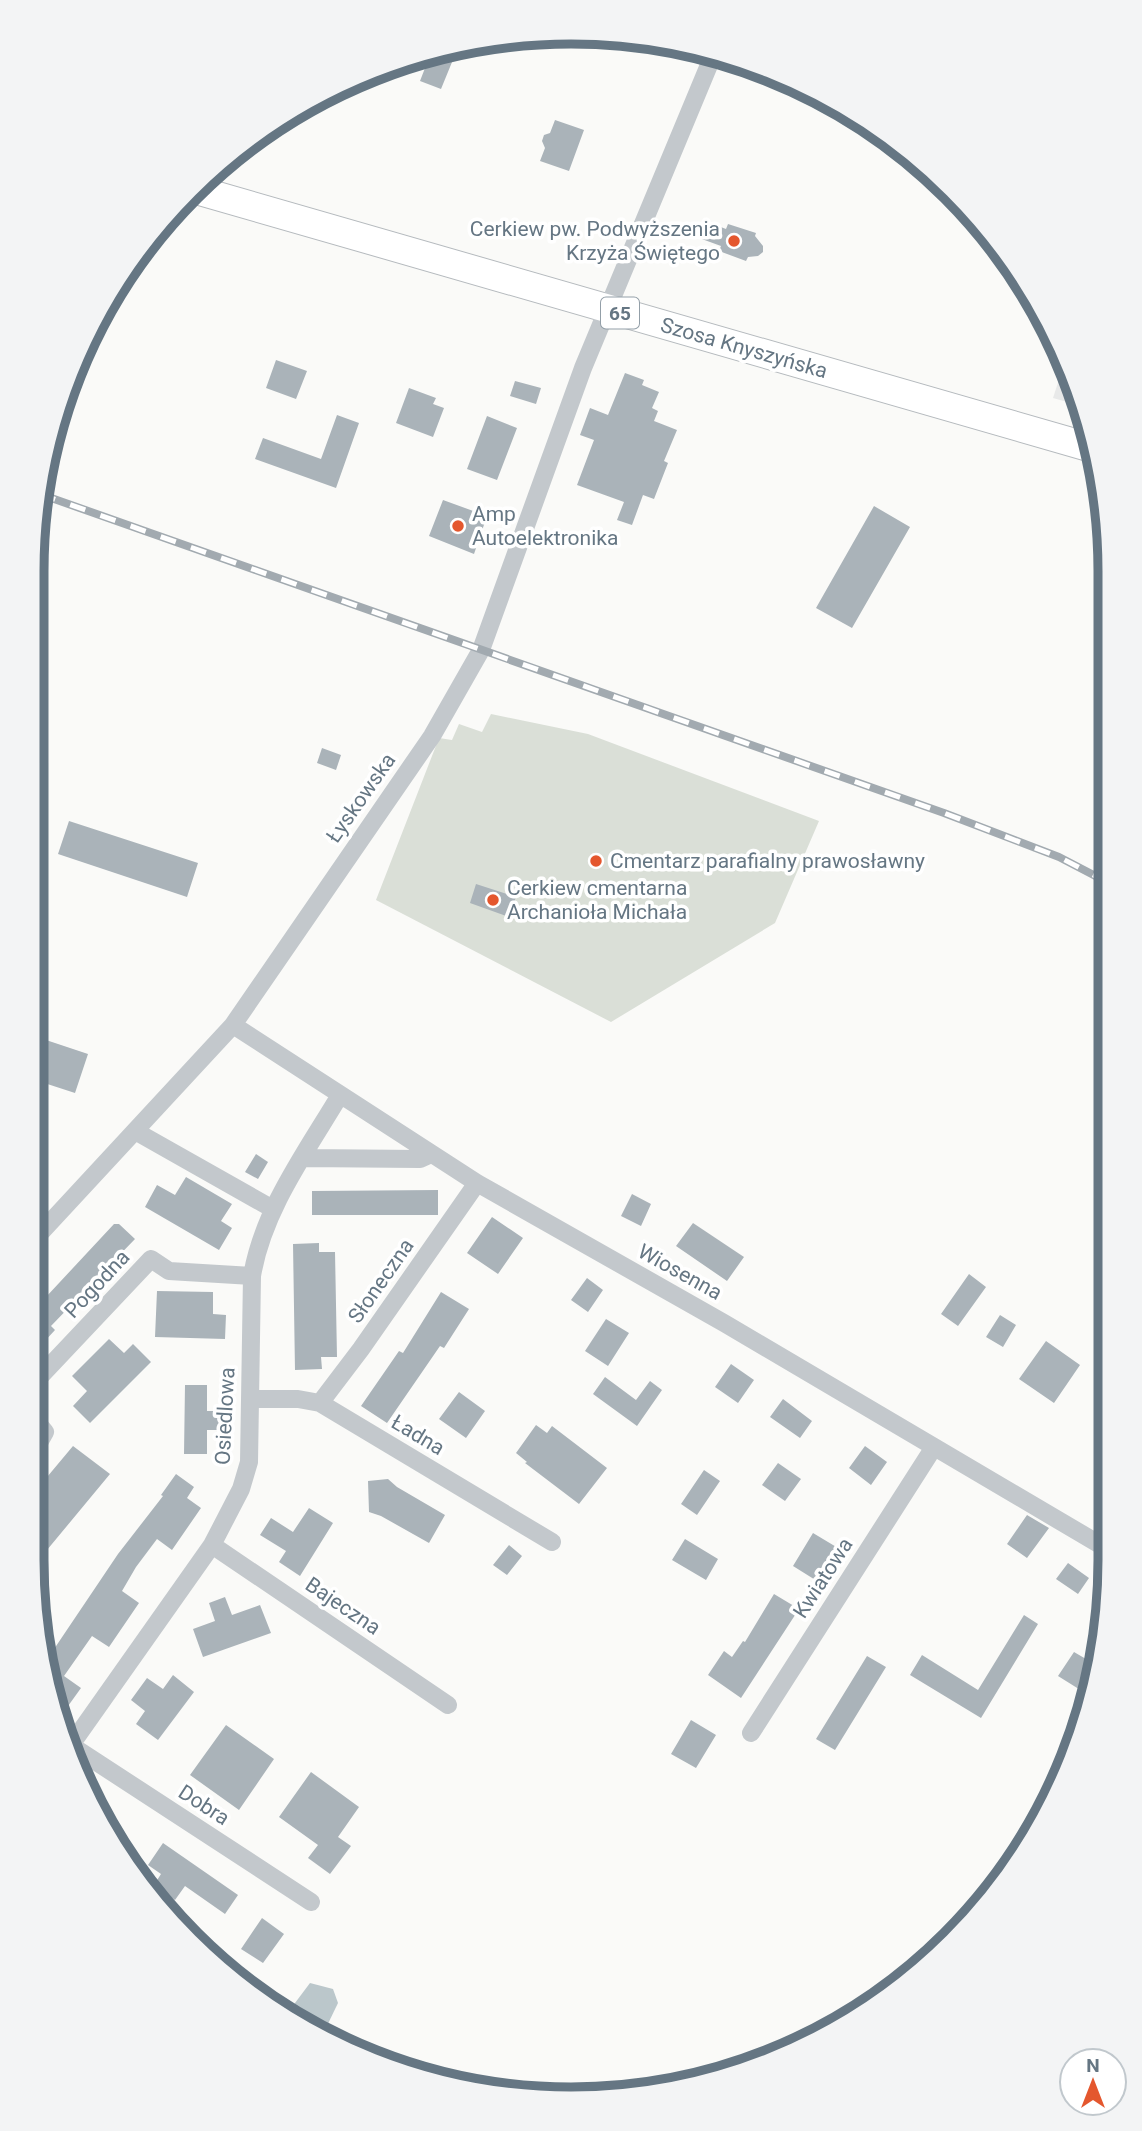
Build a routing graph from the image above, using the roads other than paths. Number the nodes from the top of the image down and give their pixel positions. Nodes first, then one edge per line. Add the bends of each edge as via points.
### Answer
1 (710, 63) edge
2 (204, 192) edge
3 (609, 309) junction
4 (1082, 445) edge
5 (233, 1025) junction
6 (340, 1096) junction
7 (135, 1131) junction
8 (431, 1154) junction
9 (303, 1158) junction
10 (477, 1184) junction
11 (274, 1209) junction
12 (44, 1229) edge
13 (252, 1276) junction
14 (44, 1372) edge
15 (251, 1399) junction
16 (320, 1403) junction
17 (934, 1447) junction
18 (552, 1542) dead end
19 (1098, 1544) edge
20 (212, 1545) junction
21 (448, 1705) dead end
22 (751, 1733) dead end
23 (76, 1740) edge
24 (82, 1755) edge
25 (311, 1902) dead end

1 - 3 street, Łyskowska
2 - 3 main road, Szosa Knyszyńska / 65
3 - 4 main road, Szosa Knyszyńska / 65
3 - 5 street, Łyskowska via 481,650 466,679 432,736
5 - 6 street, Wiosenna
5 - 7 street, Łyskowska
6 - 8 street, Wiosenna
6 - 9 street, Osiedlowa
7 - 11 street
7 - 12 street, Łyskowska
8 - 9 street via 420,1159
8 - 10 street, Wiosenna
9 - 11 street, Osiedlowa
10 - 16 street, Słoneczna
10 - 17 street, Wiosenna
11 - 13 street, Osiedlowa
13 - 14 street, Pogodna via 169,1271 151,1259
13 - 15 street, Osiedlowa
15 - 16 street, Ładna via 298,1398
15 - 20 street, Osiedlowa via 249,1462 241,1489
16 - 18 street, Ładna
17 - 19 street, Wiosenna
17 - 22 street, Kwiatowa
20 - 21 street, Bajeczna
20 - 23 street, Osiedlowa
24 - 25 street, Dobra

